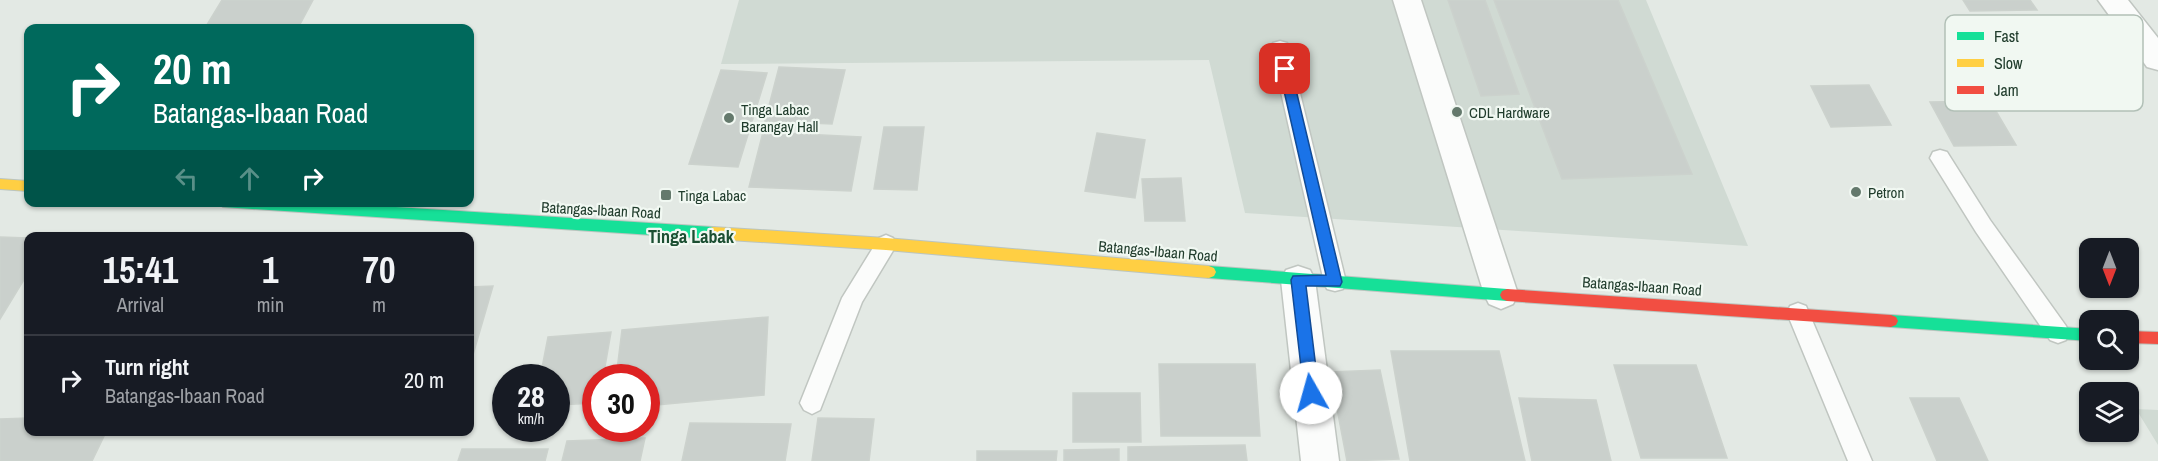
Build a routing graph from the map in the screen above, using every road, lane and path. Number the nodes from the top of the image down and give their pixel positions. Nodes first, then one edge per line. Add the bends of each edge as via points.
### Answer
1 (1407, 0) edge
2 (2112, 0) edge
3 (2124, 15) edge
4 (2143, 40) edge
5 (1280, 48) dead end
6 (2158, 59) edge
7 (1940, 158) dead end
8 (0, 184) edge
9 (24, 186) edge
10 (302, 207) edge
11 (886, 244) junction
12 (1298, 280) junction
13 (1335, 282) junction
14 (1501, 294) junction
15 (1798, 313) junction
16 (2058, 333) junction
17 (2079, 334) edge
18 (2139, 337) edge
19 (2158, 338) edge
20 (812, 403) dead end
21 (1320, 461) edge
22 (1860, 461) edge

1 - 14 street
2 - 3 street
4 - 6 street
5 - 13 lane
7 - 16 lane
8 - 9 main road
10 - 11 main road, Batangas-Ibaan Road
11 - 12 main road, Batangas-Ibaan Road
11 - 20 lane via 853,298
12 - 13 main road, Batangas-Ibaan Road
12 - 21 street
13 - 14 main road, Batangas-Ibaan Road
14 - 15 main road, Batangas-Ibaan Road
15 - 16 main road, Batangas-Ibaan Road
15 - 22 lane
16 - 17 main road, Batangas-Ibaan Road
18 - 19 main road

